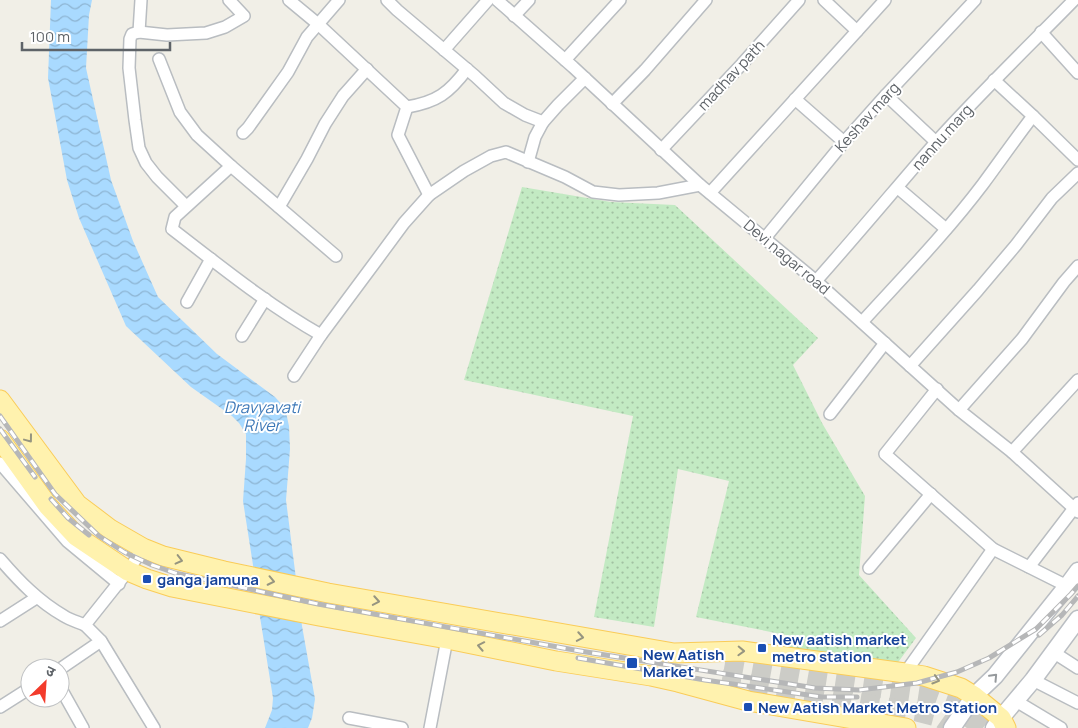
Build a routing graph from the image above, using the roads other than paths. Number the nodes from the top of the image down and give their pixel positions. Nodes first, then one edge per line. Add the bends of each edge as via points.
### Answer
1 (141, 0) edge
2 (229, 0) edge
3 (290, 0) edge
4 (339, 0) edge
5 (387, 0) edge
6 (488, 0) edge
7 (497, 0) edge
8 (528, 0) edge
9 (620, 0) edge
10 (706, 0) edge
11 (799, 0) edge
12 (824, 0) edge
13 (886, 0) edge
14 (975, 0) edge
15 (1074, 0) edge
16 (514, 16) junction
17 (318, 24) junction
18 (857, 31) junction
19 (140, 32) junction
20 (1041, 32) junction
21 (444, 50) junction
22 (159, 59) dead end
23 (565, 60) junction
24 (467, 69) junction
25 (367, 70) junction
26 (1078, 73) edge
27 (585, 78) junction
28 (994, 80) junction
29 (886, 95) junction
30 (795, 99) junction
31 (612, 104) junction
32 (407, 107) junction
33 (1033, 116) junction
34 (543, 122) junction
35 (243, 133) dead end
36 (844, 142) junction
37 (936, 142) junction
38 (661, 150) junction
39 (1078, 160) edge
40 (528, 162) junction
41 (231, 166) junction
42 (1076, 179) edge
43 (700, 185) junction
44 (898, 188) junction
45 (710, 193) junction
46 (429, 194) junction
47 (186, 206) junction
48 (279, 207) junction
49 (946, 230) junction
50 (765, 238) junction
51 (336, 256) dead end
52 (211, 259) junction
53 (1078, 266) edge
54 (816, 280) junction
55 (265, 299) junction
56 (187, 302) dead end
57 (862, 322) junction
58 (321, 335) junction
59 (242, 336) dead end
60 (885, 343) junction
61 (910, 366) junction
62 (294, 376) dead end
63 (1078, 380) edge
64 (936, 390) junction
65 (0, 400) edge
66 (959, 410) junction
67 (830, 414) dead end
68 (0, 439) edge
69 (1012, 452) junction
70 (0, 463) edge
71 (930, 494) junction
72 (1077, 508) edge
73 (143, 548) junction
74 (993, 549) junction
75 (0, 559) edge
76 (1029, 567) junction
77 (869, 568) dead end
78 (1078, 571) edge
79 (124, 577) junction
80 (1067, 586) junction
81 (36, 598) junction
82 (1078, 619) edge
83 (0, 622) edge
84 (85, 625) junction
85 (447, 640) junction
86 (101, 641) junction
87 (1053, 652) junction
88 (674, 653) junction
89 (70, 662) edge
90 (1078, 668) edge
91 (906, 673) junction
92 (1033, 680) junction
93 (678, 682) junction
94 (20, 694) edge
95 (974, 696) junction
96 (1016, 701) junction
97 (1078, 703) edge
98 (70, 705) edge
99 (0, 707) edge
100 (349, 718) dead end
101 (1000, 725) edge
102 (83, 728) edge
103 (154, 728) edge
104 (402, 728) edge
105 (430, 728) edge
106 (906, 728) edge
107 (952, 728) edge
108 (1061, 728) edge

1 - 19 street
2 - 19 street via 244,16 225,27 206,33 167,35
3 - 17 street
4 - 17 street
5 - 21 street
6 - 21 street
7 - 16 street, Devi nagar road
8 - 16 street
9 - 23 street
10 - 31 street
11 - 38 street, madhav path
12 - 18 street
13 - 18 street
14 - 29 street, Keshav marg
15 - 20 street, nannu marg
16 - 23 street, Devi nagar road
17 - 25 street
17 - 35 street
18 - 30 street
19 - 47 street via 132,34 130,39 129,68 139,148 157,177
20 - 26 street
20 - 28 street, nannu marg
21 - 24 street
22 - 41 street via 180,112 197,136
23 - 27 street, Devi nagar road
24 - 32 street via 447,92 424,104
24 - 34 street via 504,103
25 - 32 street
25 - 48 street via 343,96 325,124
27 - 31 street, Devi nagar road
27 - 34 street
28 - 33 street
28 - 37 street, nannu marg
29 - 36 street, Keshav marg
29 - 37 street
30 - 36 street
30 - 45 street
31 - 38 street, Devi nagar road
32 - 46 street via 398,135
33 - 39 street
33 - 49 street
34 - 40 street
36 - 50 street, Keshav marg
37 - 44 street, nannu marg
38 - 43 street, Devi nagar road
40 - 43 street via 593,192 618,195 658,193
40 - 46 street via 506,152 491,156
41 - 47 street
41 - 48 street
42 - 61 street via 1052,198 978,290
43 - 45 street, Devi nagar road
44 - 49 street
44 - 54 street, nannu marg
45 - 50 street, Devi nagar road
46 - 58 street
47 - 52 street via 175,217 172,229
48 - 51 street
49 - 57 street
50 - 54 street, Devi nagar road
52 - 55 street
52 - 56 street
53 - 66 street via 1022,339
54 - 57 street, Devi nagar road
55 - 58 street
55 - 59 street
57 - 60 street, Devi nagar road
58 - 62 street
60 - 61 street, Devi nagar road
60 - 67 street
61 - 64 street, Devi nagar road
63 - 69 street
64 - 66 street, Devi nagar road
64 - 71 street via 885,454
65 -> 73 main road via 77,504
66 - 69 street, Devi nagar road
68 - 79 main road via 48,506 76,536
69 - 72 street, Devi nagar road
70 - 79 street via 67,541
71 - 74 street
71 - 77 street
72 - 76 street
73 - 79 street
73 -> 88 main road via 224,571 328,593
74 - 76 street
74 - 91 street
75 - 81 street
76 - 80 street
78 - 80 main road
79 - 84 street
79 - 85 main road
95 -> 80 main road via 996,676
81 - 83 street
81 - 84 street via 65,617
82 - 87 main road
84 - 86 street
93 -> 85 main road
85 - 105 street
86 - 89 street
86 - 103 street
87 - 90 street
87 - 92 main road
88 -> 91 main road via 742,651
88 - 93 main road via 724,671
91 -> 95 main road via 961,688
92 - 96 main road
92 - 97 street
93 - 106 main road via 748,701
94 - 99 street
95 - 101 main road
95 - 107 main road
96 - 101 main road
96 - 108 street
98 - 102 street
100 - 104 street

